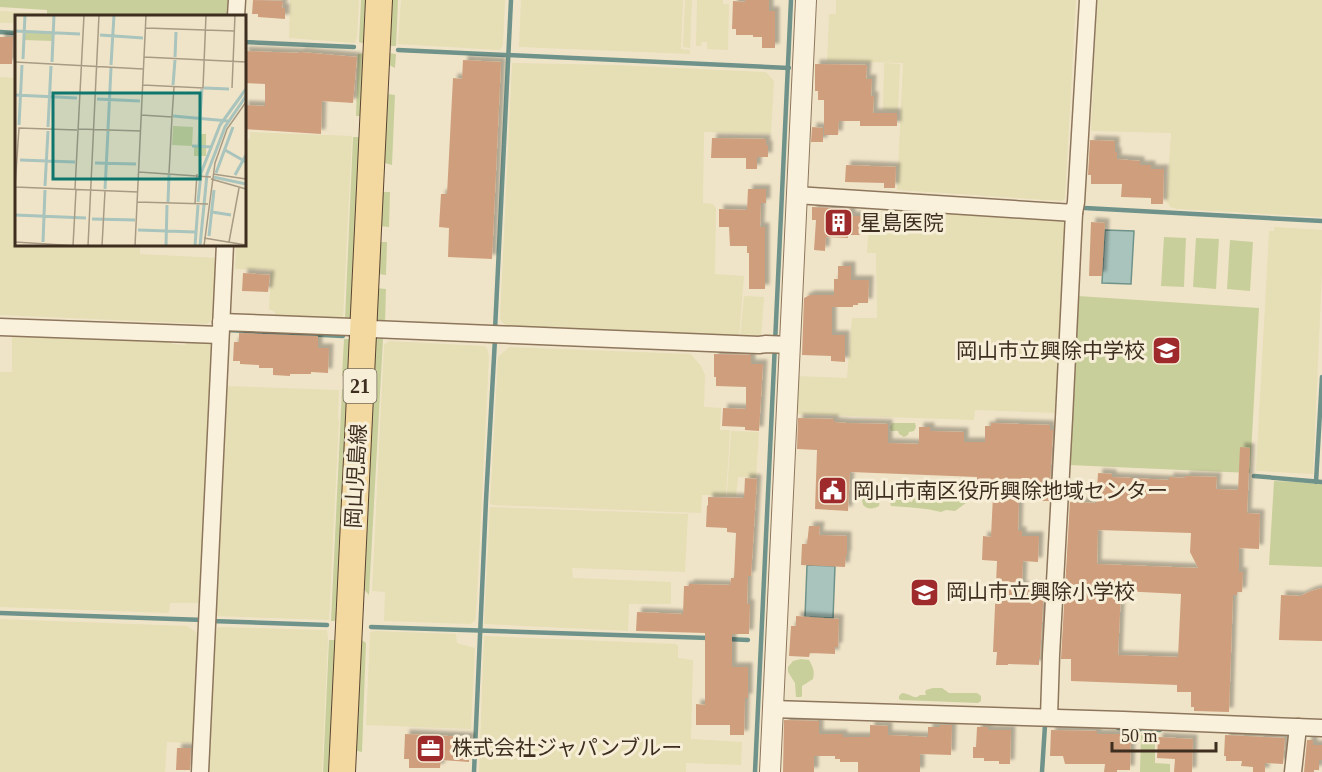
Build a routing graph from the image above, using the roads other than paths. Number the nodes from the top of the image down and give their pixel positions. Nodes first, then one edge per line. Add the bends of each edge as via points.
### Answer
1 (237, 0) edge
2 (379, 0) edge
3 (806, 0) edge
4 (1088, 0) edge
5 (236, 15) edge
6 (796, 195) junction
7 (1074, 213) junction
8 (225, 246) edge
9 (0, 327) edge
10 (363, 327) junction
11 (221, 328) junction
12 (780, 345) junction
13 (772, 709) junction
14 (1049, 717) junction
15 (1322, 728) edge
16 (1298, 733) junction
17 (200, 772) edge
18 (342, 772) edge
19 (770, 772) edge
20 (1293, 772) edge

1 - 5 street
2 - 10 main road, 岡山児島線 / 21
3 - 6 street
4 - 7 street
6 - 7 street
6 - 12 street
7 - 14 street
8 - 11 street
9 - 11 street
10 - 11 street
10 - 12 street
10 - 18 main road, 岡山児島線 / 21
11 - 17 street
12 - 13 street
13 - 14 street
13 - 19 street
14 - 16 street
15 - 16 street
16 - 20 street

